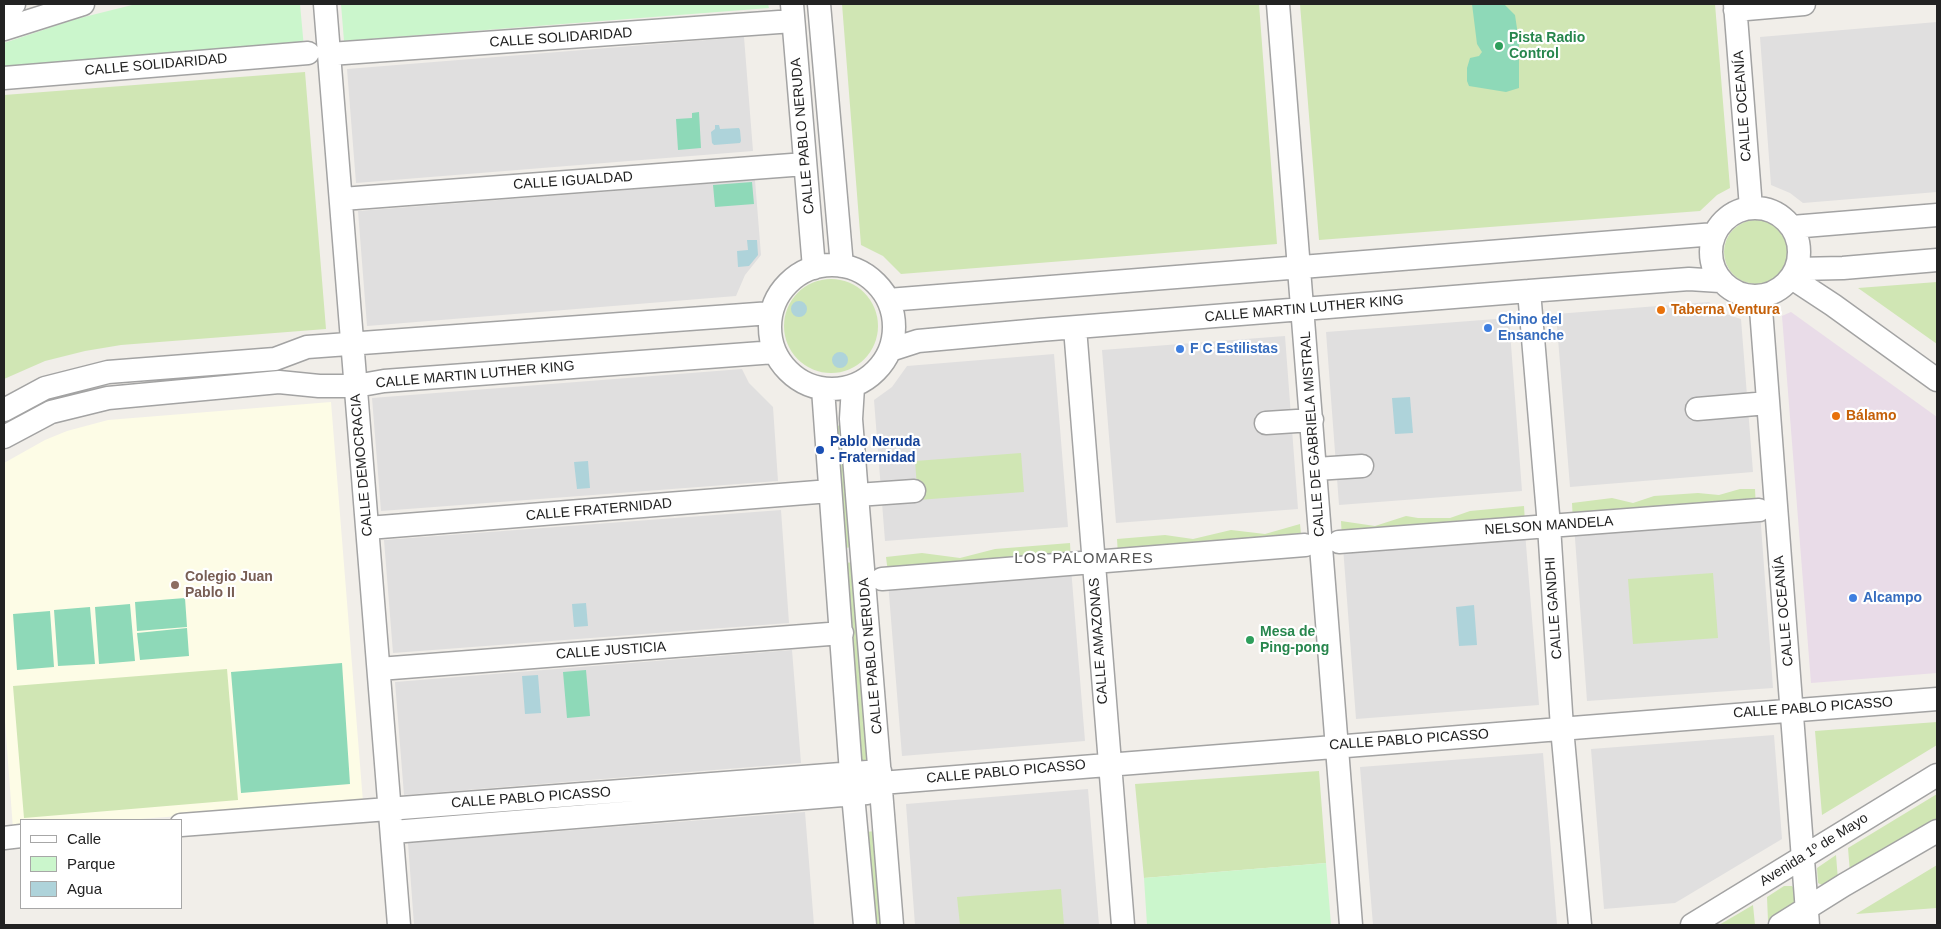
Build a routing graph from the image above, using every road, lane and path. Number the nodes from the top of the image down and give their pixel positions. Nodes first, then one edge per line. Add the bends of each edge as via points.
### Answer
1 (14, 4) edge
2 (83, 4) edge
3 (326, 4) edge
4 (819, 4) edge
5 (1278, 4) edge
6 (1804, 4) edge
7 (1735, 7) edge
8 (4, 8) edge
9 (793, 12) edge
10 (4, 29) edge
11 (319, 54) junction
12 (4, 78) edge
13 (805, 164) junction
14 (342, 199) junction
15 (1751, 208) junction
16 (1937, 215) edge
17 (1792, 226) junction
18 (1715, 234) junction
19 (1937, 260) edge
20 (842, 266) junction
21 (814, 268) junction
22 (1300, 268) junction
23 (1794, 273) junction
24 (1720, 280) junction
25 (1530, 290) junction
26 (1760, 296) junction
27 (888, 300) junction
28 (1303, 309) junction
29 (771, 313) junction
30 (1076, 328) junction
31 (352, 344) junction
32 (890, 350) junction
33 (775, 352) junction
34 (1937, 380) edge
35 (356, 386) junction
36 (853, 386) junction
37 (823, 389) junction
38 (1768, 403) junction
39 (1697, 409) dead end
40 (4, 410) edge
41 (1312, 420) junction
42 (1266, 423) dead end
43 (4, 438) edge
44 (1362, 466) dead end
45 (1316, 469) junction
46 (830, 491) junction
47 (914, 491) dead end
48 (857, 495) junction
49 (1759, 510) dead end
50 (1549, 526) junction
51 (368, 528) junction
52 (1339, 542) dead end
53 (1306, 545) dead end
54 (1093, 562) junction
55 (882, 579) dead end
56 (842, 632) junction
57 (379, 668) junction
58 (1937, 699) edge
59 (1791, 710) junction
60 (1562, 728) junction
61 (1336, 745) junction
62 (1109, 764) junction
63 (1937, 775) edge
64 (881, 782) junction
65 (852, 784) junction
66 (390, 809) junction
67 (182, 825) edge
68 (1937, 831) edge
69 (392, 832) junction
70 (20, 836) edge
71 (4, 838) edge
72 (1803, 857) junction
73 (1807, 917) edge
74 (399, 925) edge
75 (865, 925) edge
76 (892, 925) edge
77 (1123, 925) edge
78 (1351, 925) edge
79 (1580, 925) edge
80 (1692, 925) edge
81 (1780, 925) edge

1 - 8 street
2 - 10 street
3 - 11 street, CALLE DEMOCRACIA
4 - 20 street, CALLE PABLO NERUDA
5 - 22 street, CALLE DE GABRIELA MISTRAL
6 - 7 street
7 - 15 street, CALLE OCEANÍA
9 - 11 street, CALLE SOLIDARIDAD
9 - 13 street, CALLE PABLO NERUDA
11 - 12 street, CALLE SOLIDARIDAD
11 - 14 street, CALLE DEMOCRACIA
13 - 14 street, CALLE IGUALDAD
13 - 21 street, CALLE PABLO NERUDA
14 - 31 street, CALLE DEMOCRACIA
15 - 17 street via 1774,212
15 - 18 street via 1732,214
16 - 17 street
17 - 23 street via 1800,249
18 - 22 street
18 - 24 street via 1712,261
19 - 23 street
20 - 21 street
20 - 27 street via 869,278
21 - 29 street via 786,284
22 - 27 street
22 - 28 street, CALLE DE GABRIELA MISTRAL
23 - 26 street via 1778,290
23 - 34 street
24 - 25 street, CALLE MARTIN LUTHER KING via 1689,279
24 - 26 street via 1741,294
25 - 28 street, CALLE MARTIN LUTHER KING
25 - 50 street, CALLE GANDHI
26 - 38 street, CALLE OCEANÍA
27 - 32 street via 894,325
28 - 30 street, CALLE MARTIN LUTHER KING
28 - 41 street, CALLE DE GABRIELA MISTRAL
29 - 31 street
29 - 33 street via 770,333
30 - 32 street, CALLE MARTIN LUTHER KING via 918,341
30 - 54 street, CALLE AMAZONAS
31 - 35 street, CALLE DEMOCRACIA
31 - 40 street via 307,348 274,359 108,372 45,388
32 - 36 street via 874,373
33 - 35 street, CALLE MARTIN LUTHER KING via 384,380
33 - 37 street via 782,366 794,377
35 - 43 street, CALLE MARTIN LUTHER KING via 279,382 108,398 51,412
35 - 51 street, CALLE DEMOCRACIA
36 - 37 street
36 - 48 street, CALLE PABLO NERUDA via 851,419
37 - 46 street, CALLE PABLO NERUDA
38 - 39 street
38 - 59 street, CALLE OCEANÍA
41 - 42 street
41 - 45 street, CALLE DE GABRIELA MISTRAL
44 - 45 street
45 - 61 street, CALLE DE GABRIELA MISTRAL
46 - 51 street, CALLE FRATERNIDAD
46 - 56 street, CALLE PABLO NERUDA
47 - 48 street
48 - 64 street, CALLE PABLO NERUDA
49 - 50 street, NELSON MANDELA
50 - 52 street, NELSON MANDELA
50 - 60 street, CALLE GANDHI
51 - 57 street, CALLE DEMOCRACIA
53 - 54 street
54 - 55 street
54 - 62 street, CALLE AMAZONAS
56 - 57 street, CALLE JUSTICIA
56 - 65 street, CALLE PABLO NERUDA
57 - 66 street, CALLE DEMOCRACIA
58 - 59 street, CALLE PABLO PICASSO
59 - 60 street, CALLE PABLO PICASSO
59 - 72 street, CALLE OCEANÍA
60 - 61 street, CALLE PABLO PICASSO
60 - 79 street, CALLE GANDHI
61 - 62 street, CALLE PABLO PICASSO
61 - 78 street, CALLE DE GABRIELA MISTRAL
62 - 64 street, CALLE PABLO PICASSO
62 - 77 street, CALLE AMAZONAS
63 - 72 street, Avenida 1º de Mayo
64 - 65 street, CALLE PABLO PICASSO
64 - 76 street, CALLE PABLO NERUDA
65 - 66 street, CALLE PABLO PICASSO
65 - 69 street, CALLE PABLO PICASSO
65 - 75 street, CALLE PABLO NERUDA
66 - 67 street, CALLE PABLO PICASSO
66 - 69 street, CALLE DEMOCRACIA
68 - 73 street
69 - 74 street, CALLE DEMOCRACIA
70 - 71 street
72 - 73 street, CALLE OCEANÍA
72 - 80 street, Avenida 1º de Mayo
73 - 81 street

